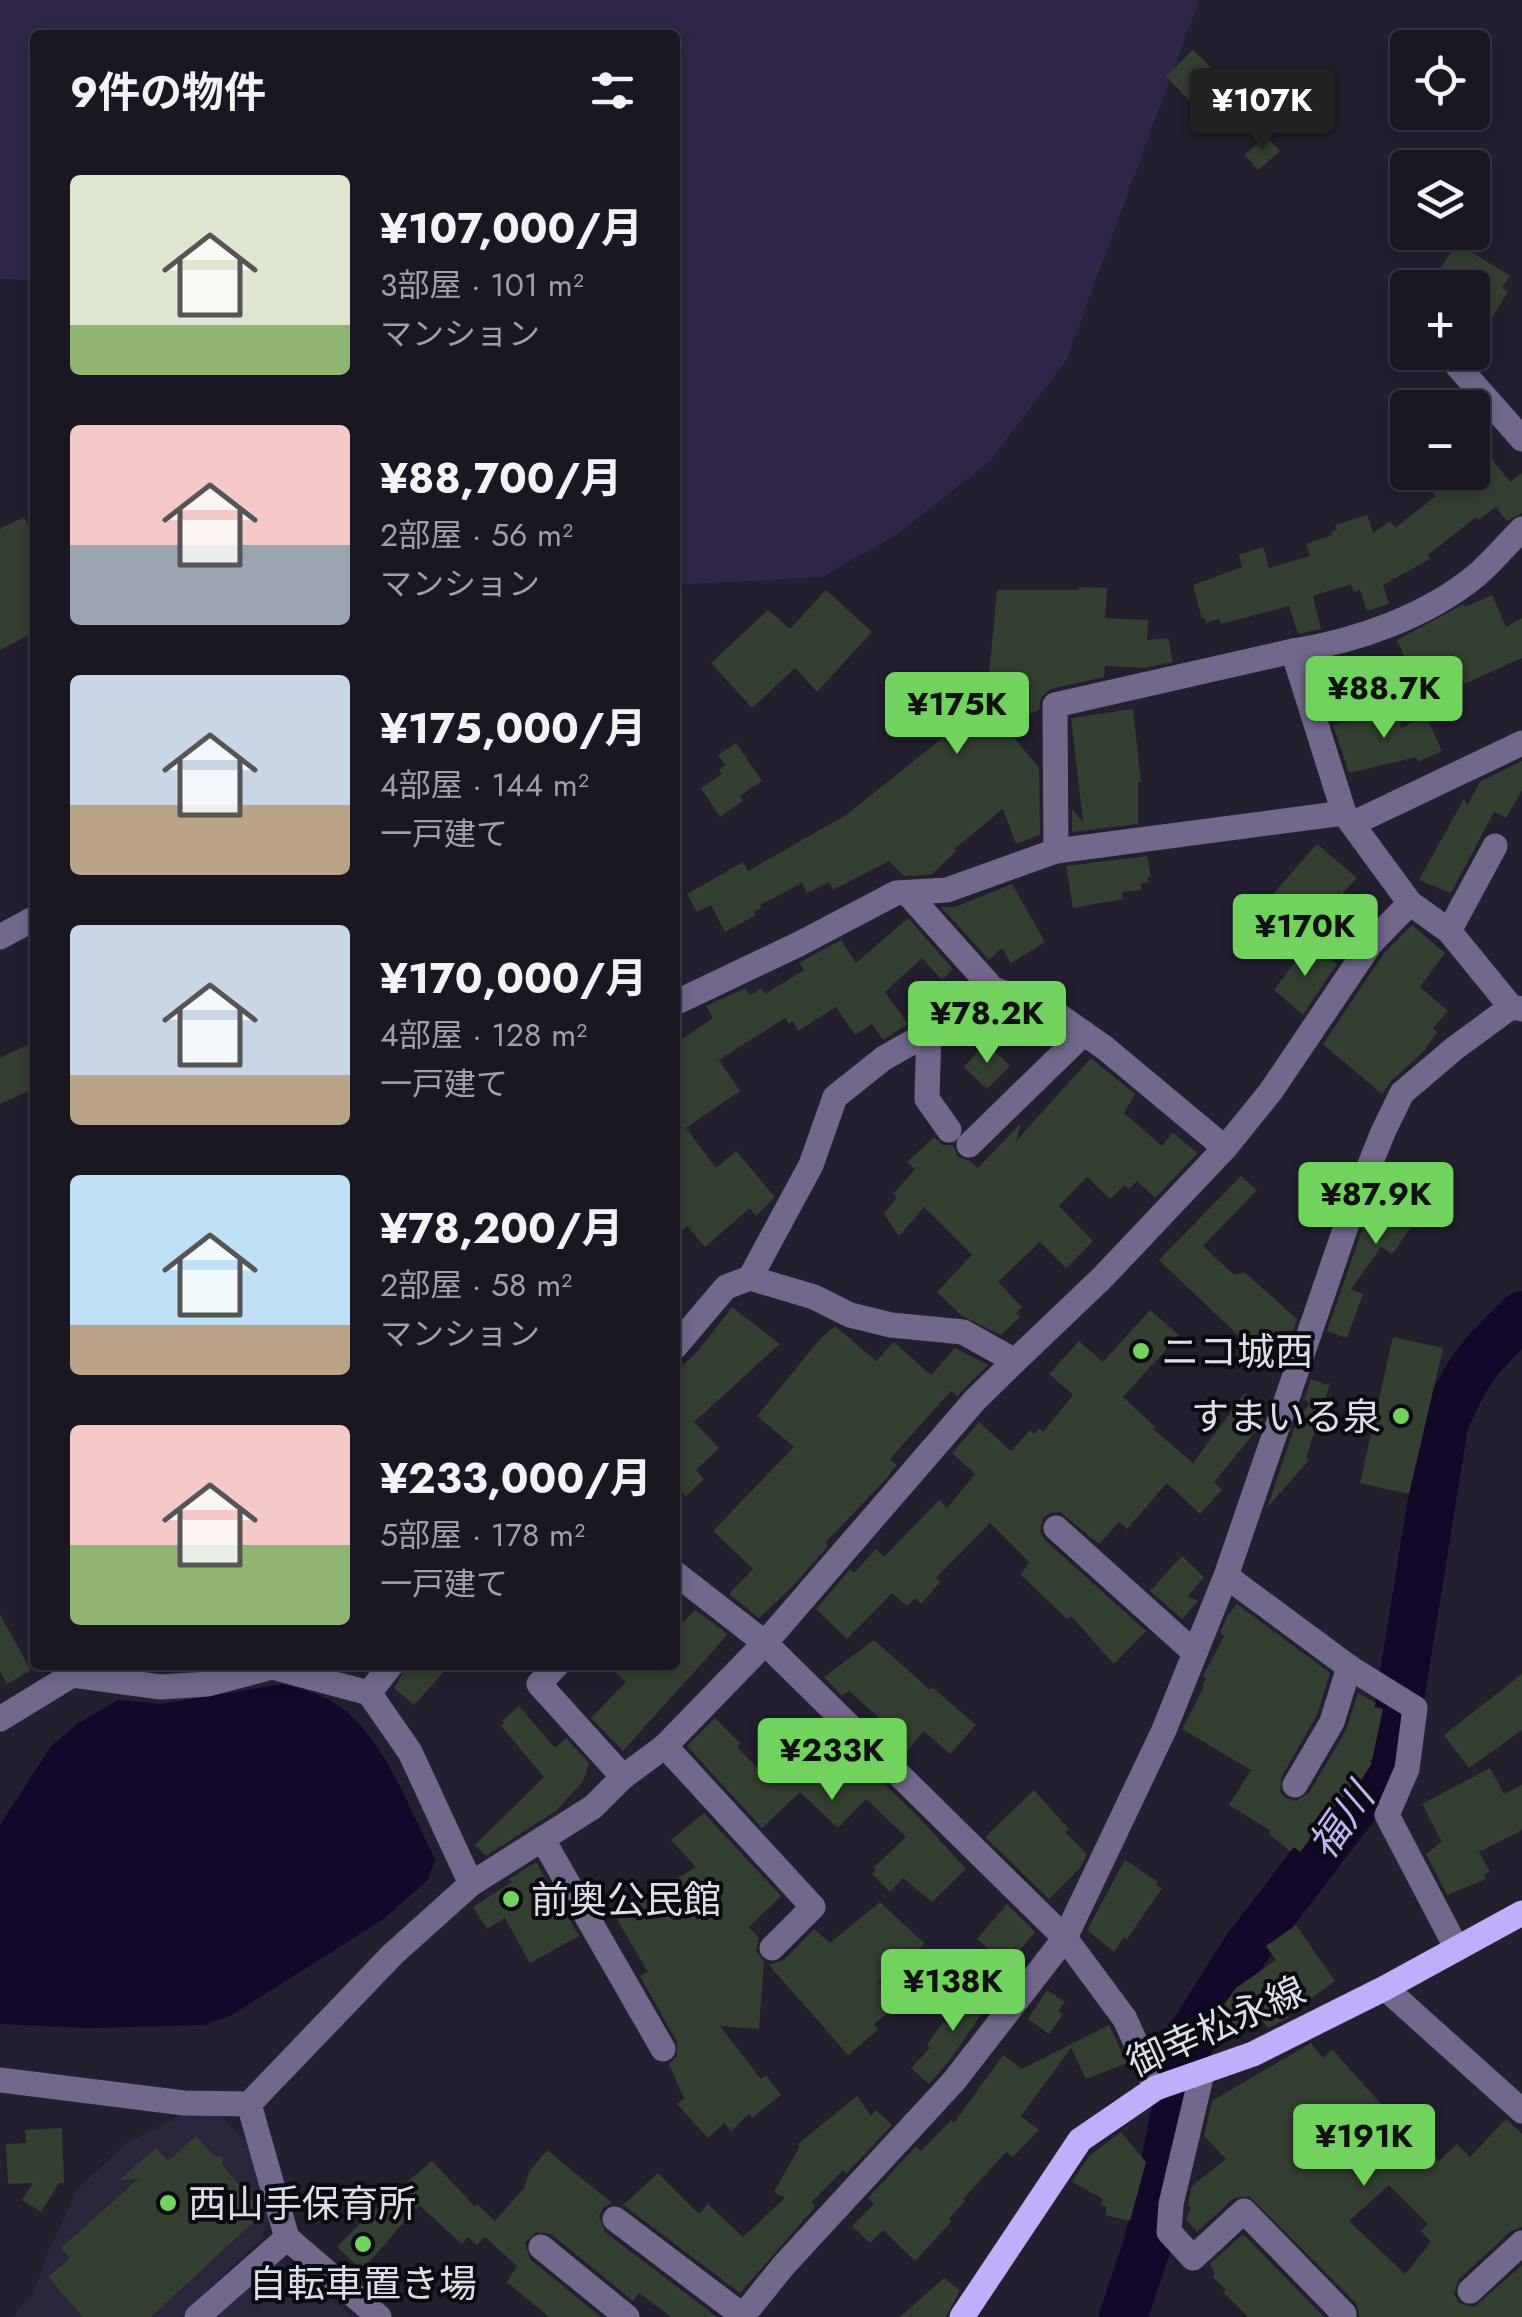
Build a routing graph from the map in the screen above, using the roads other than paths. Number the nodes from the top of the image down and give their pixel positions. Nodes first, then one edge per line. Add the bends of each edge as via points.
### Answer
1 (1461, 370) edge
2 (1522, 439) edge
3 (1522, 529) edge
4 (1293, 651) junction
5 (1522, 743) edge
6 (1349, 818) junction
7 (1494, 846) dead end
8 (1056, 850) junction
9 (908, 894) junction
10 (1410, 904) junction
11 (30, 920) edge
12 (1448, 931) junction
13 (1, 934) edge
14 (993, 990) junction
15 (680, 999) edge
16 (1516, 1008) edge
17 (928, 1028) junction
18 (1084, 1033) junction
19 (1225, 1148) junction
20 (750, 1278) junction
21 (680, 1341) edge
22 (1014, 1361) junction
23 (1056, 1528) dead end
24 (1226, 1576) junction
25 (680, 1577) edge
26 (765, 1643) junction
27 (1195, 1654) junction
28 (1349, 1667) junction
29 (261, 1670) edge
30 (283, 1670) edge
31 (387, 1670) edge
32 (553, 1670) edge
33 (369, 1693) junction
34 (0, 1719) edge
35 (665, 1746) junction
36 (623, 1777) junction
37 (1295, 1785) dead end
38 (543, 1840) junction
39 (471, 1884) junction
40 (1522, 1913) edge
41 (1065, 1938) junction
42 (1456, 1947) junction
43 (772, 1948) dead end
44 (1385, 1988) junction
45 (662, 2050) dead end
46 (1202, 2073) junction
47 (0, 2080) edge
48 (1164, 2085) junction
49 (250, 2104) junction
50 (1522, 2111) edge
51 (615, 2219) dead end
52 (287, 2238) junction
53 (1522, 2243) edge
54 (541, 2248) dead end
55 (1470, 2291) dead end
56 (1344, 2314) dead end
57 (743, 2316) edge
58 (197, 2317) edge
59 (379, 2317) edge
60 (627, 2317) edge
61 (962, 2317) edge

1 - 2 street
3 - 4 street via 1478,574 1421,612 1330,646
4 - 6 street
4 - 8 street via 1055,706
5 - 6 street
6 - 8 street
6 - 10 street
7 - 12 street
8 - 9 street via 947,890
9 - 14 street
9 - 15 street via 896,893
10 - 12 street
10 - 19 street via 1371,943
11 - 13 street
12 - 16 street
14 - 17 street
14 - 18 street via 1045,1006
16 - 24 street via 1402,1093 1350,1212
17 - 18 street via 928,1099 959,1138
17 - 20 street via 836,1097 811,1165
18 - 19 street
19 - 22 street
20 - 21 street via 726,1286
20 - 22 street via 850,1315 963,1332
22 - 26 street
23 - 27 street
24 - 27 street
24 - 28 street
25 - 26 street
26 - 35 street
26 - 41 street
27 - 41 street
28 - 37 street via 1332,1722
28 - 42 street via 1415,1708 1407,1769 1387,1815
29 - 34 street via 161,1687 72,1675
30 - 33 street
31 - 33 street
32 - 36 street via 540,1684
33 - 39 street via 410,1752
35 - 36 street
35 - 43 street via 813,1908
36 - 38 street via 593,1807
38 - 39 street
38 - 45 street
39 - 49 street via 393,1954
40 - 42 main road, 御幸松永線
41 - 48 street via 1125,2018
41 - 57 street via 954,2081
42 - 44 main road, 御幸松永線
44 - 46 main road, 御幸松永線
44 - 50 street
46 - 48 main road, 御幸松永線
46 - 56 street via 1168,2232 1193,2258 1244,2211
47 - 49 street via 184,2103
48 - 61 main road, 御幸松永線 via 1080,2140
49 - 52 street
51 - 57 street
52 - 58 street
52 - 59 street
53 - 55 street
54 - 60 street

